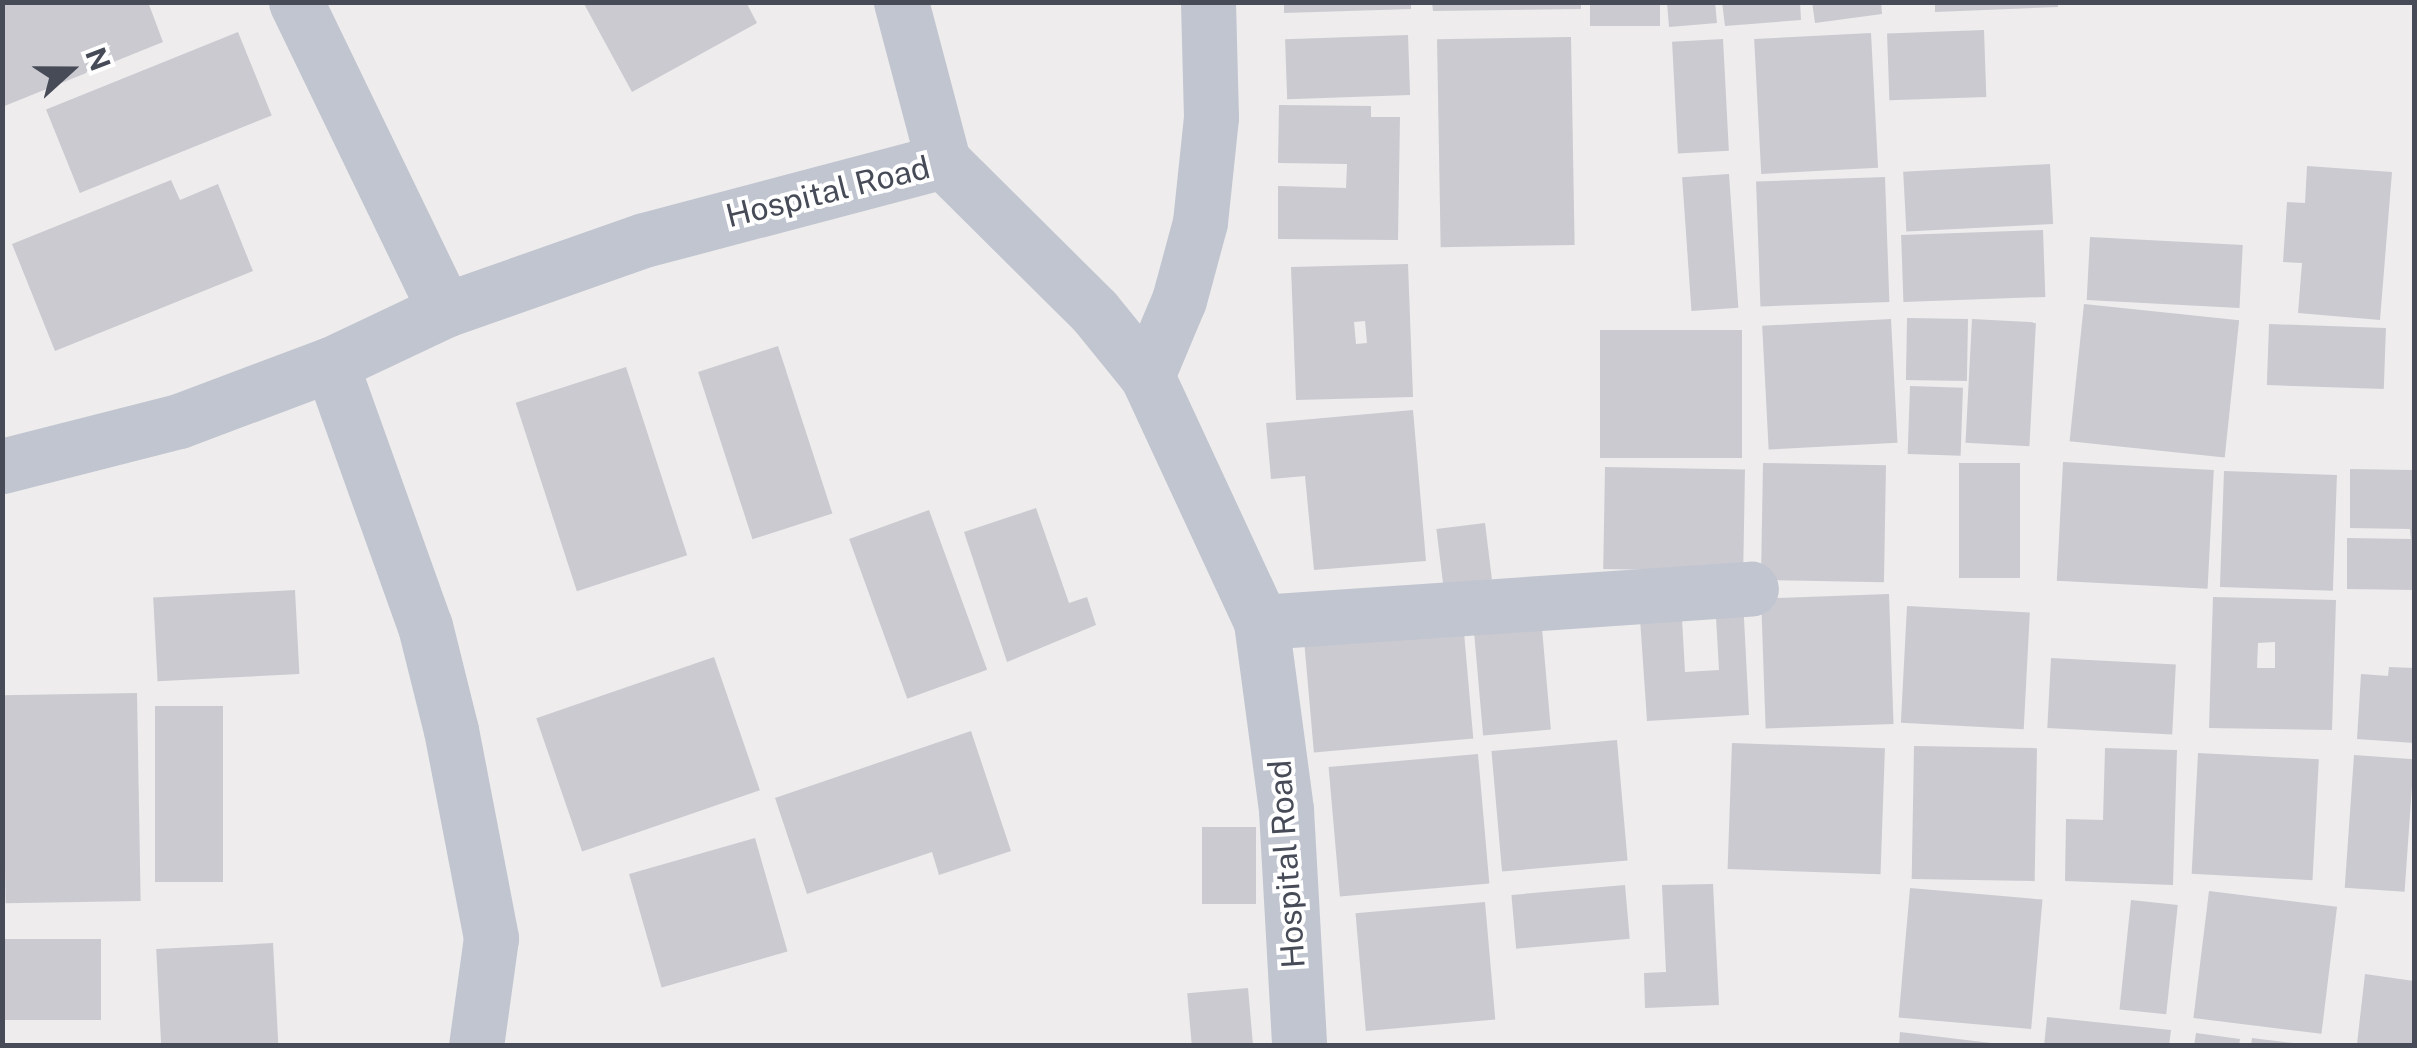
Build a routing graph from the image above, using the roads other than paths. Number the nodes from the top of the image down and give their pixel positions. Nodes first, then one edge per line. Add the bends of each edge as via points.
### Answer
1 (296, 2) edge
2 (901, 2) edge
3 (1208, 2) edge
4 (943, 161) junction
5 (445, 310) junction
6 (331, 364) junction
7 (1147, 376) junction
8 (2, 466) edge
9 (1751, 589) dead end
10 (1261, 622) junction
11 (476, 1046) edge
12 (1299, 1046) edge

1 - 5 street
2 - 4 street
3 - 7 street via 1211,116 1200,222 1179,300
4 - 5 street, Hospital Road via 644,240
4 - 7 street, Hospital Road via 1095,312
5 - 6 street, Hospital Road
6 - 8 street, Hospital Road via 180,422
6 - 11 street via 425,626 452,730 490,938
7 - 10 street, Hospital Road
9 - 10 street
10 - 12 street, Hospital Road via 1286,810

